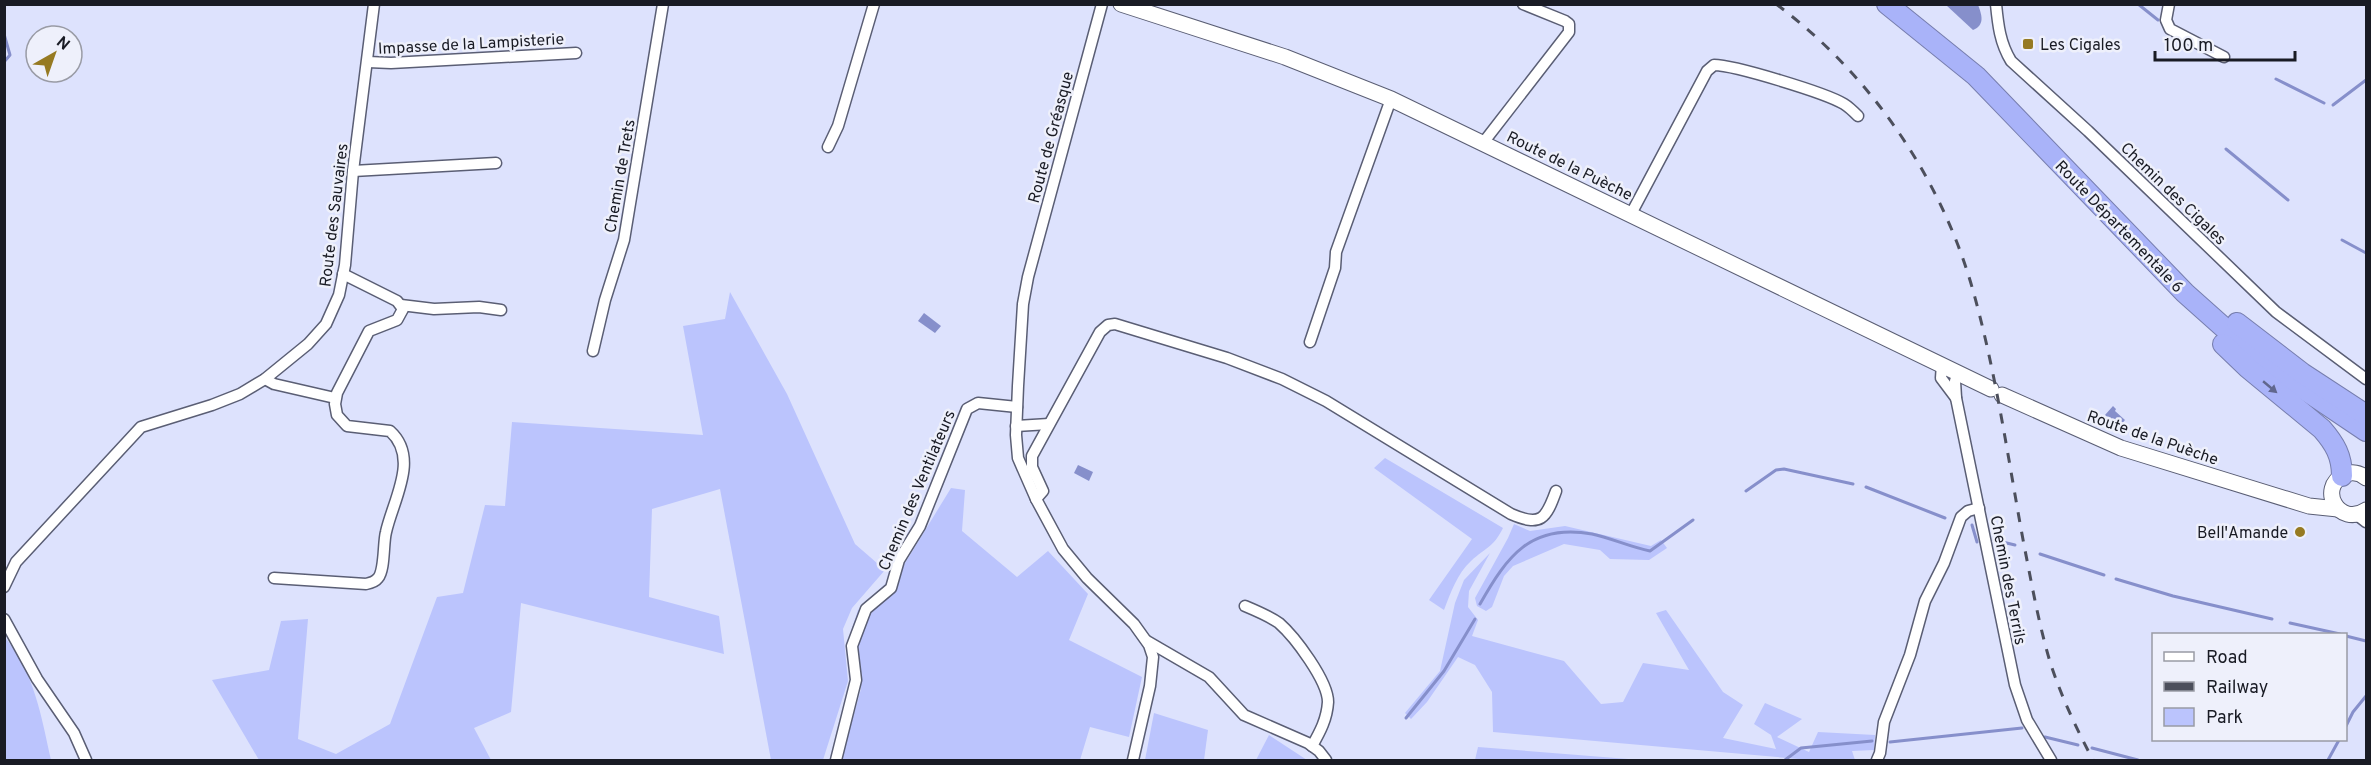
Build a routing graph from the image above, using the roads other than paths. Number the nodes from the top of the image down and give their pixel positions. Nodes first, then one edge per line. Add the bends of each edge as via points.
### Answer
1 (375, 4) edge
2 (663, 4) edge
3 (874, 4) edge
4 (1102, 4) edge
5 (1121, 4) edge
6 (1523, 4) edge
7 (1887, 4) edge
8 (1906, 4) edge
9 (1996, 4) edge
10 (2169, 4) edge
11 (576, 53) dead end
12 (2224, 57) dead end
13 (368, 62) junction
14 (1391, 99) junction
15 (1858, 116) dead end
16 (1483, 143) junction
17 (828, 147) dead end
18 (496, 162) dead end
19 (353, 171) junction
20 (2108, 213) junction
21 (1631, 214) junction
22 (343, 274) junction
23 (402, 305) junction
24 (501, 310) dead end
25 (2226, 315) junction
26 (1310, 342) dead end
27 (593, 351) dead end
28 (1942, 364) junction
29 (1958, 372) junction
30 (266, 379) junction
31 (2367, 379) edge
32 (335, 398) junction
33 (1956, 398) junction
34 (2367, 405) edge
35 (1017, 407) junction
36 (2367, 415) edge
37 (1048, 424) junction
38 (1016, 426) junction
39 (2367, 431) edge
40 (2367, 478) edge
41 (2337, 483) junction
42 (1556, 491) dead end
43 (1036, 499) junction
44 (2296, 502) junction
45 (1979, 508) junction
46 (2338, 509) junction
47 (2363, 516) edge
48 (274, 578) dead end
49 (4, 587) edge
50 (1245, 606) dead end
51 (4, 619) edge
52 (1146, 641) junction
53 (1312, 746) junction
54 (86, 760) edge
55 (836, 760) edge
56 (1133, 760) edge
57 (1326, 760) edge
58 (1877, 760) edge
59 (2051, 760) edge

1 - 13 street, Route des Sauvaires
2 - 27 street, Chemin de Trets via 622,248
3 - 17 street via 838,126
4 - 35 street, Route de Gréasque via 1028,277
5 - 14 main road, Route de la Puèche via 1285,57
6 - 16 street via 1565,21 1569,32
7 - 20 highway, Route Départementale 6 via 1976,76
8 - 25 highway, Route Départementale 6 via 1986,67
9 - 31 street, Chemin des Cigales via 2003,49 2011,61 2276,312
10 - 12 street via 2166,20 2170,29
11 - 13 street, Impasse de la Lampisterie
13 - 19 street, Route des Sauvaires
14 - 16 main road, Route de la Puèche
14 - 26 street via 1336,252 1335,268
15 - 21 street via 1831,98 1765,76 1714,65 1707,70
16 - 21 main road, Route de la Puèche
18 - 19 street
19 - 22 street, Route des Sauvaires
20 - 39 highway, Route Départementale 6 via 2185,293 2259,359
20 -> 41 highway via 2212,333 2332,440 2339,453
21 - 28 main road, Route de la Puèche
22 - 23 street
22 - 30 street, Route des Sauvaires via 326,324
23 - 24 street
23 - 32 street via 397,320 369,331
25 - 34 highway
25 - 36 highway, Route Départementale 6 via 2302,373
28 - 29 main road, Route de la Puèche
28 - 33 street, Chemin des Terrils via 1941,378
29 - 33 street, Chemin des Terrils
29 - 44 main road, Route de la Puèche via 2121,448
30 - 32 street
30 - 49 street, Route des Sauvaires via 212,405 141,427 16,562
32 - 48 street via 342,422 353,428 390,431 401,442 402,474 380,574 366,584
33 - 45 street, Chemin des Terrils
35 - 38 street, Route de Gréasque
35 - 55 street, Chemin des Ventilateurs via 978,403 967,409 920,526 899,560 891,588 866,609 855,636 852,646 856,680
37 - 38 street
37 - 42 street via 1100,332 1115,324 1282,379 1326,401 1524,520 1547,514
37 - 43 street via 1032,459 1043,491
38 - 43 street, Route de Gréasque via 1020,467
40 - 41 main road via 2353,473
41 - 44 main road, Route de la Puèche via 2319,500
41 - 46 main road via 2333,502
43 - 52 street, Route de Gréasque via 1063,549
44 - 46 main road, Route de la Puèche
45 - 58 street via 1961,516 1925,601 1910,655 1884,722
45 - 59 street, Chemin des Terrils via 2015,685 2027,720
46 - 47 main road, Route de la Puèche
50 - 53 street via 1284,628 1324,683 1327,710
51 - 54 street via 37,679 74,733
52 - 53 street via 1209,677 1244,715
52 - 56 street via 1153,657 1152,671
53 - 57 street

